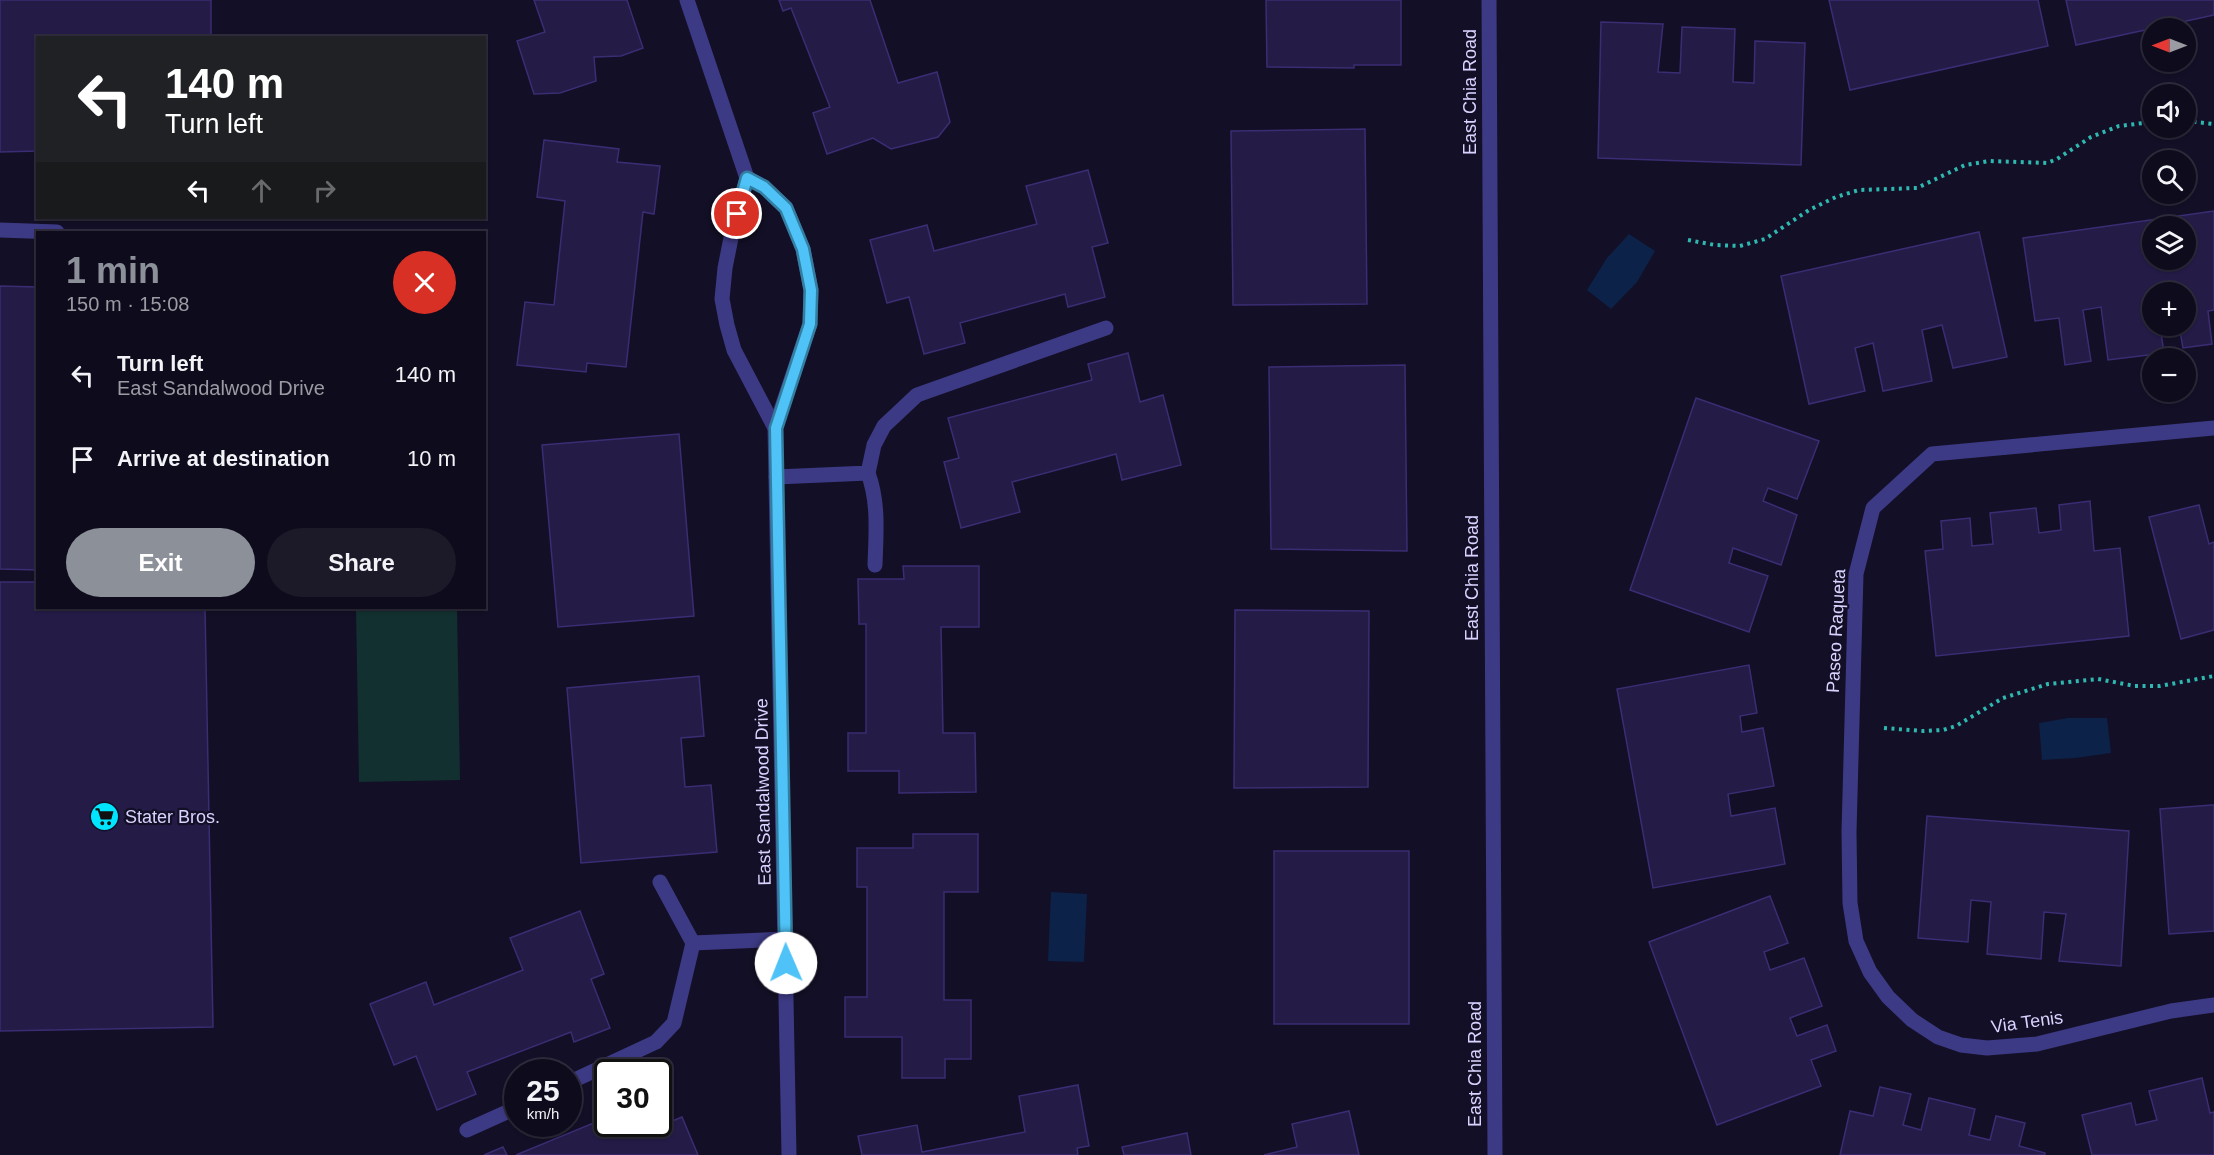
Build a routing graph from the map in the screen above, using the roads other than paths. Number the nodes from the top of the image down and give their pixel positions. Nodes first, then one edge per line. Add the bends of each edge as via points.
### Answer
1 (687, 0) edge
2 (1489, 0) edge
3 (747, 178) junction
4 (0, 230) edge
5 (36, 231) edge
6 (1106, 328) dead end
7 (776, 428) junction
8 (2214, 428) edge
9 (868, 472) junction
10 (776, 477) junction
11 (875, 565) dead end
12 (660, 882) dead end
13 (785, 939) junction
14 (693, 943) junction
15 (1870, 972) joint
16 (2214, 1005) edge
17 (582, 1076) edge
18 (504, 1113) edge
19 (467, 1130) dead end
20 (789, 1155) edge
21 (1495, 1155) edge

1 - 3 street
2 - 21 street, East Chia Road
3 - 7 street, East Sandalwood Drive via 732,233 722,299 734,350
3 - 7 street, East Sandalwood Drive via 764,187 786,208 803,249 811,290 810,324
4 - 5 street
6 - 9 street via 917,394 884,426 874,445
7 - 10 street, East Sandalwood Drive
8 - 15 street, Paseo Raqueta via 1932,454 1873,508 1856,574 1849,832 1850,903 1856,940
9 - 10 street
9 - 11 street via 876,504
10 - 13 street, East Sandalwood Drive
12 - 14 street
13 - 14 street
13 - 20 street, East Sandalwood Drive
14 - 17 street via 674,1023 656,1042
15 - 16 street, Via Tenis via 1888,997 1938,1037 1987,1048 2037,1044 2171,1011
18 - 19 street

